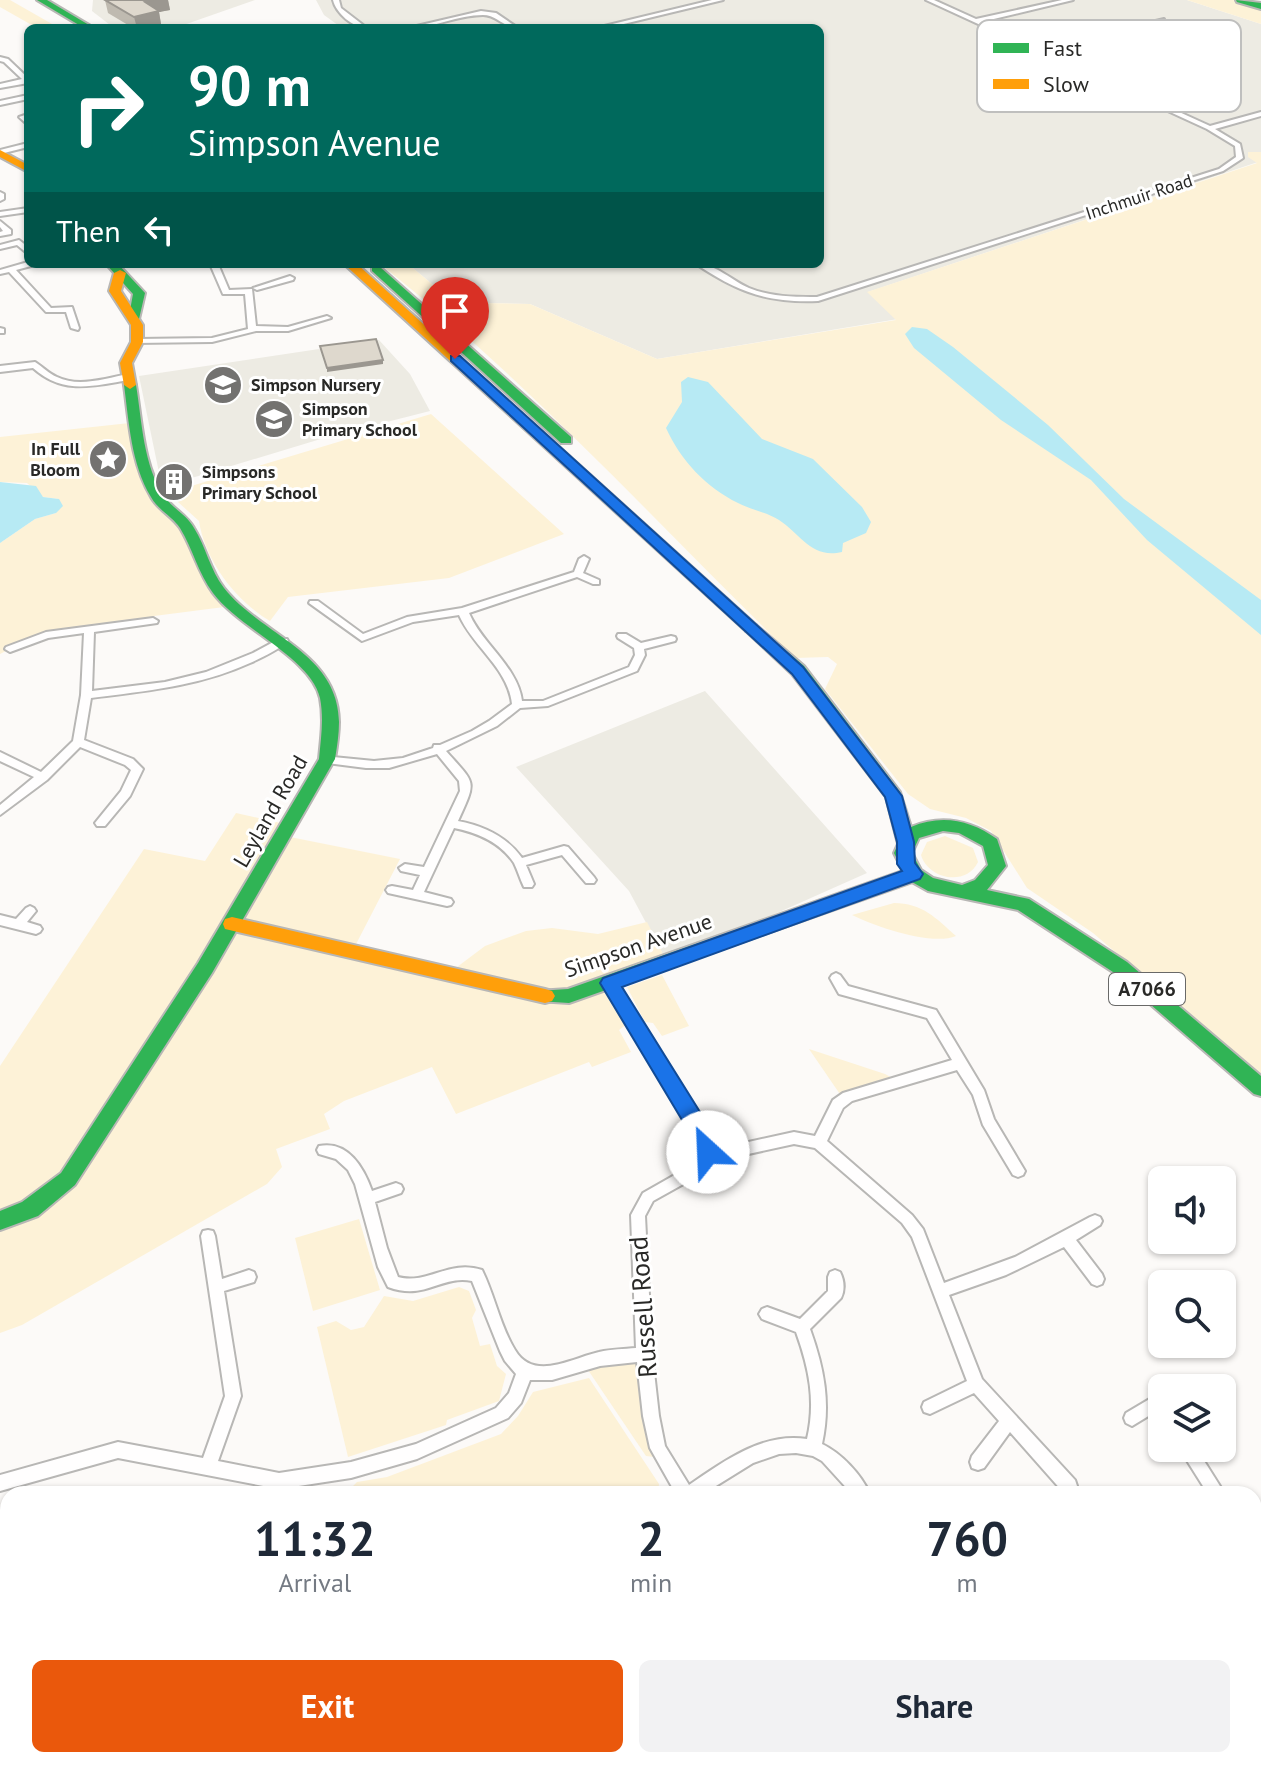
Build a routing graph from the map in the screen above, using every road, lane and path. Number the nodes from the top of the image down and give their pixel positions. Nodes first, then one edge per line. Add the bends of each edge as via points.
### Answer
1 (23, 0) edge
2 (41, 0) edge
3 (74, 0) edge
4 (336, 0) edge
5 (720, 0) edge
6 (929, 0) edge
7 (1070, 0) edge
8 (1240, 0) edge
9 (1261, 6) edge
10 (981, 20) edge
11 (977, 21) edge
12 (77, 24) edge
13 (77, 24) edge
14 (79, 24) edge
15 (359, 24) edge
16 (430, 24) edge
17 (509, 24) edge
18 (616, 24) edge
19 (0, 59) edge
20 (24, 64) edge
21 (13, 66) junction
22 (24, 77) edge
23 (24, 82) edge
24 (0, 86) edge
25 (24, 98) edge
26 (0, 103) edge
27 (1175, 112) edge
28 (1261, 114) edge
29 (1209, 128) junction
30 (24, 146) edge
31 (0, 152) edge
32 (24, 168) edge
33 (24, 211) edge
34 (0, 214) edge
35 (0, 223) edge
36 (0, 234) edge
37 (0, 247) edge
38 (24, 248) edge
39 (24, 265) edge
40 (216, 268) edge
41 (354, 268) edge
42 (375, 268) edge
43 (708, 268) edge
44 (11, 269) junction
45 (116, 269) edge
46 (0, 272) edge
47 (290, 278) dead end
48 (253, 289) junction
49 (327, 318) dead end
50 (311, 323) junction
51 (75, 328) dead end
52 (253, 328) junction
53 (320, 336) dead end
54 (138, 341) junction
55 (0, 369) edge
56 (129, 377) junction
57 (673, 554) junction
58 (584, 559) dead end
59 (578, 574) junction
60 (596, 582) dead end
61 (314, 603) dead end
62 (463, 611) junction
63 (372, 619) dead end
64 (153, 621) dead end
65 (382, 629) junction
66 (89, 630) junction
67 (622, 636) dead end
68 (671, 639) dead end
69 (283, 641) junction
70 (639, 647) junction
71 (10, 649) dead end
72 (86, 695) junction
73 (517, 705) junction
74 (78, 742) junction
75 (438, 748) junction
76 (0, 756) edge
77 (327, 759) junction
78 (43, 777) junction
79 (894, 796) junction
80 (0, 811) edge
81 (101, 823) dead end
82 (453, 824) junction
83 (934, 824) junction
84 (906, 842) junction
85 (522, 862) junction
86 (997, 866) junction
87 (405, 868) dead end
88 (428, 872) junction
89 (914, 874) junction
90 (590, 880) dead end
91 (528, 884) dead end
92 (392, 890) dead end
93 (966, 890) junction
94 (416, 896) junction
95 (447, 902) dead end
96 (1023, 904) junction
97 (30, 911) dead end
98 (0, 920) edge
99 (232, 924) junction
100 (18, 925) junction
101 (36, 929) dead end
102 (836, 978) dead end
103 (610, 983) junction
104 (958, 1064) junction
105 (1261, 1088) edge
106 (819, 1143) junction
107 (324, 1150) dead end
108 (708, 1152) junction
109 (1018, 1171) dead end
110 (396, 1189) dead end
111 (367, 1199) junction
112 (0, 1221) edge
113 (1095, 1221) dead end
114 (208, 1236) dead end
115 (1066, 1239) junction
116 (249, 1277) dead end
117 (835, 1277) dead end
118 (1097, 1279) dead end
119 (217, 1287) junction
120 (940, 1291) junction
121 (767, 1314) dead end
122 (802, 1327) junction
123 (644, 1354) junction
124 (525, 1371) junction
125 (976, 1384) junction
126 (930, 1407) dead end
127 (1148, 1410) edge
128 (1132, 1418) dead end
129 (1009, 1420) junction
130 (813, 1448) junction
131 (978, 1462) dead end
132 (1196, 1462) edge
133 (208, 1466) junction
134 (0, 1483) edge
135 (274, 1486) edge
136 (281, 1486) edge
137 (682, 1486) edge
138 (700, 1486) edge
139 (855, 1486) edge
140 (1069, 1486) dead end
141 (1212, 1486) edge

1 - 12 main road
2 - 13 main road
3 - 14 main road
4 - 15 street via 338,9
5 - 18 street
6 - 11 street, Inchmuir Road
7 - 10 street
8 - 9 main road
16 - 17 street via 481,13
19 - 21 street
20 - 21 street
21 - 22 street
23 - 24 street
25 - 26 street
27 - 29 street, Inchmuir Road
28 - 29 street
29 - 43 street, Inchmuir Road via 1238,145 1240,158 1221,170 818,299 770,299 737,288
30 - 31 street
31 - 32 main road
33 - 34 street
35 - 36 street via 8,232
37 - 38 street via 19,242
39 - 44 street
40 - 48 street via 229,293
41 - 57 main road, A7066
42 - 57 main road, A7066 via 535,410
44 - 46 street
44 - 51 street via 49,310 69,309
45 - 54 main road, Leyland Road via 114,287 118,300 135,316
47 - 48 street via 277,287
48 - 52 street
49 - 50 street
50 - 52 street via 288,329
50 - 53 street
52 - 54 street via 212,340
54 - 56 main road, Leyland Road via 126,361
55 - 56 street via 35,365 50,380 71,384
56 - 69 main road, Leyland Road via 157,495 187,527 199,559 223,596
57 - 79 main road, A7066 via 798,670
58 - 59 street
59 - 60 street
59 - 62 street
61 - 65 street via 362,638
62 - 65 street
62 - 73 street via 478,643 513,683
63 - 65 street
64 - 66 street
66 - 71 street via 46,635
66 - 72 street
67 - 70 street
68 - 70 street
69 - 72 street via 208,678
69 - 77 main road, Leyland Road via 315,667 331,697 334,726
70 - 73 street via 633,669 544,704
72 - 74 street
73 - 75 street via 496,724
74 - 78 street
74 - 81 street via 137,769 126,793
75 - 77 street via 391,764
75 - 82 street via 465,780
76 - 78 street
77 - 99 main road, Leyland Road
78 - 80 street
79 - 83 main road, A7066
79 - 84 main road, A7066
82 - 85 street via 492,835
82 - 88 street
83 - 84 main road
83 - 86 main road, A7066 via 980,834 991,843
84 - 89 main road, A7066 via 906,864
85 - 90 street via 564,850
85 - 91 street
86 - 93 main road via 981,885
86 - 96 main road, A7066
87 - 88 street
88 - 94 street
89 - 93 main road, A7066 via 938,887
89 - 103 main road, Simpson Avenue
92 - 94 street
93 - 96 main road, A7066
94 - 95 street
96 - 105 main road, A7066 via 1120,967
97 - 100 street
98 - 100 street
99 - 103 main road, Simpson Avenue via 551,997
99 - 112 main road, Leyland Road via 68,1179 30,1209
100 - 101 street
102 - 104 street via 844,990 931,1014
103 - 108 street
104 - 106 street via 848,1097 838,1104
104 - 109 street
106 - 108 street via 794,1138
106 - 120 street via 907,1219
107 - 111 street via 350,1157
108 - 123 street, Russell Road via 693,1175 648,1197 638,1215
110 - 111 street
111 - 124 street via 393,1282 405,1286 466,1272 477,1275 508,1353
113 - 115 street
114 - 119 street
115 - 118 street
115 - 120 street via 991,1277
116 - 119 street
117 - 122 street via 836,1293
119 - 133 street via 233,1396
120 - 125 street
121 - 122 street
122 - 130 street via 817,1368 822,1413
123 - 124 street via 602,1358 541,1374
123 - 137 street, Russell Road via 658,1448
124 - 136 street via 515,1398 502,1413 472,1429 417,1451
125 - 126 street
125 - 129 street
127 - 128 street
129 - 131 street
129 - 140 street
130 - 138 street, Russell Road via 759,1451
130 - 139 street
132 - 141 street
133 - 134 street via 118,1450
133 - 135 street

